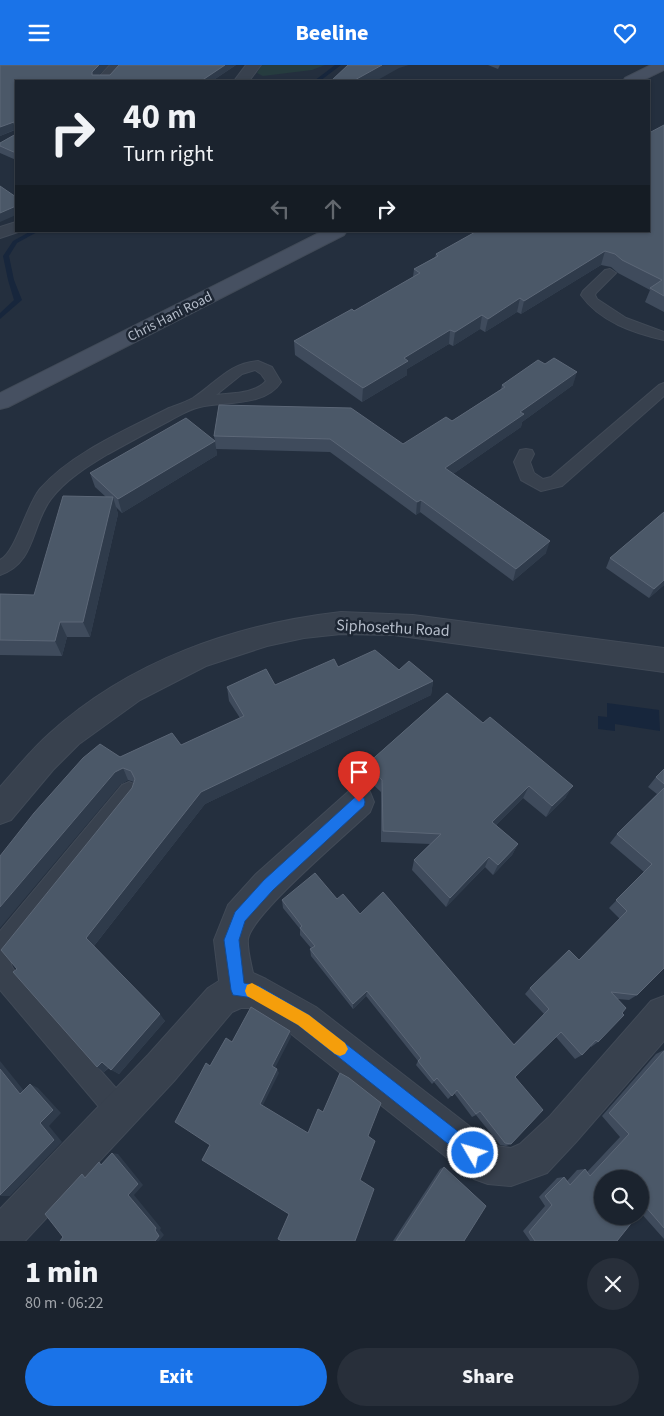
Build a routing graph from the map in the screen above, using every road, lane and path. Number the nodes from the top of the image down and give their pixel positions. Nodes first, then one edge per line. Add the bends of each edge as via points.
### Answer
1 (118, 65) edge
2 (254, 65) edge
3 (662, 65) edge
4 (103, 80) edge
5 (242, 80) edge
6 (632, 80) edge
7 (15, 227) edge
8 (336, 232) edge
9 (0, 233) edge
10 (610, 273) edge
11 (664, 336) edge
12 (661, 395) edge
13 (0, 402) edge
14 (198, 402) dead end
15 (526, 454) dead end
16 (0, 567) edge
17 (664, 660) edge
18 (129, 792) edge
19 (359, 802) dead end
20 (0, 810) edge
21 (0, 952) edge
22 (0, 965) edge
23 (238, 990) junction
24 (664, 1014) edge
25 (120, 1111) junction
26 (0, 1237) edge
27 (9, 1241) edge

1 - 4 street
2 - 5 street
3 - 6 main road
7 - 9 street
8 - 13 main road, Chris Hani Road
10 - 11 lane via 590,291 590,299 623,321
12 - 15 lane via 556,482 541,485 527,475 522,462
14 - 16 lane via 140,429 53,485 44,496 17,555
17 - 20 street, Siphosethu Road via 403,625 343,623 284,630 232,644 175,665 128,692 68,735
18 - 21 lane
19 - 23 street via 268,885 240,917 232,940
22 - 25 lane via 12,987
23 - 24 street via 254,991 304,1020 488,1165 510,1167 533,1159 564,1129
23 - 25 street via 220,1000
25 - 26 street
26 - 27 street

